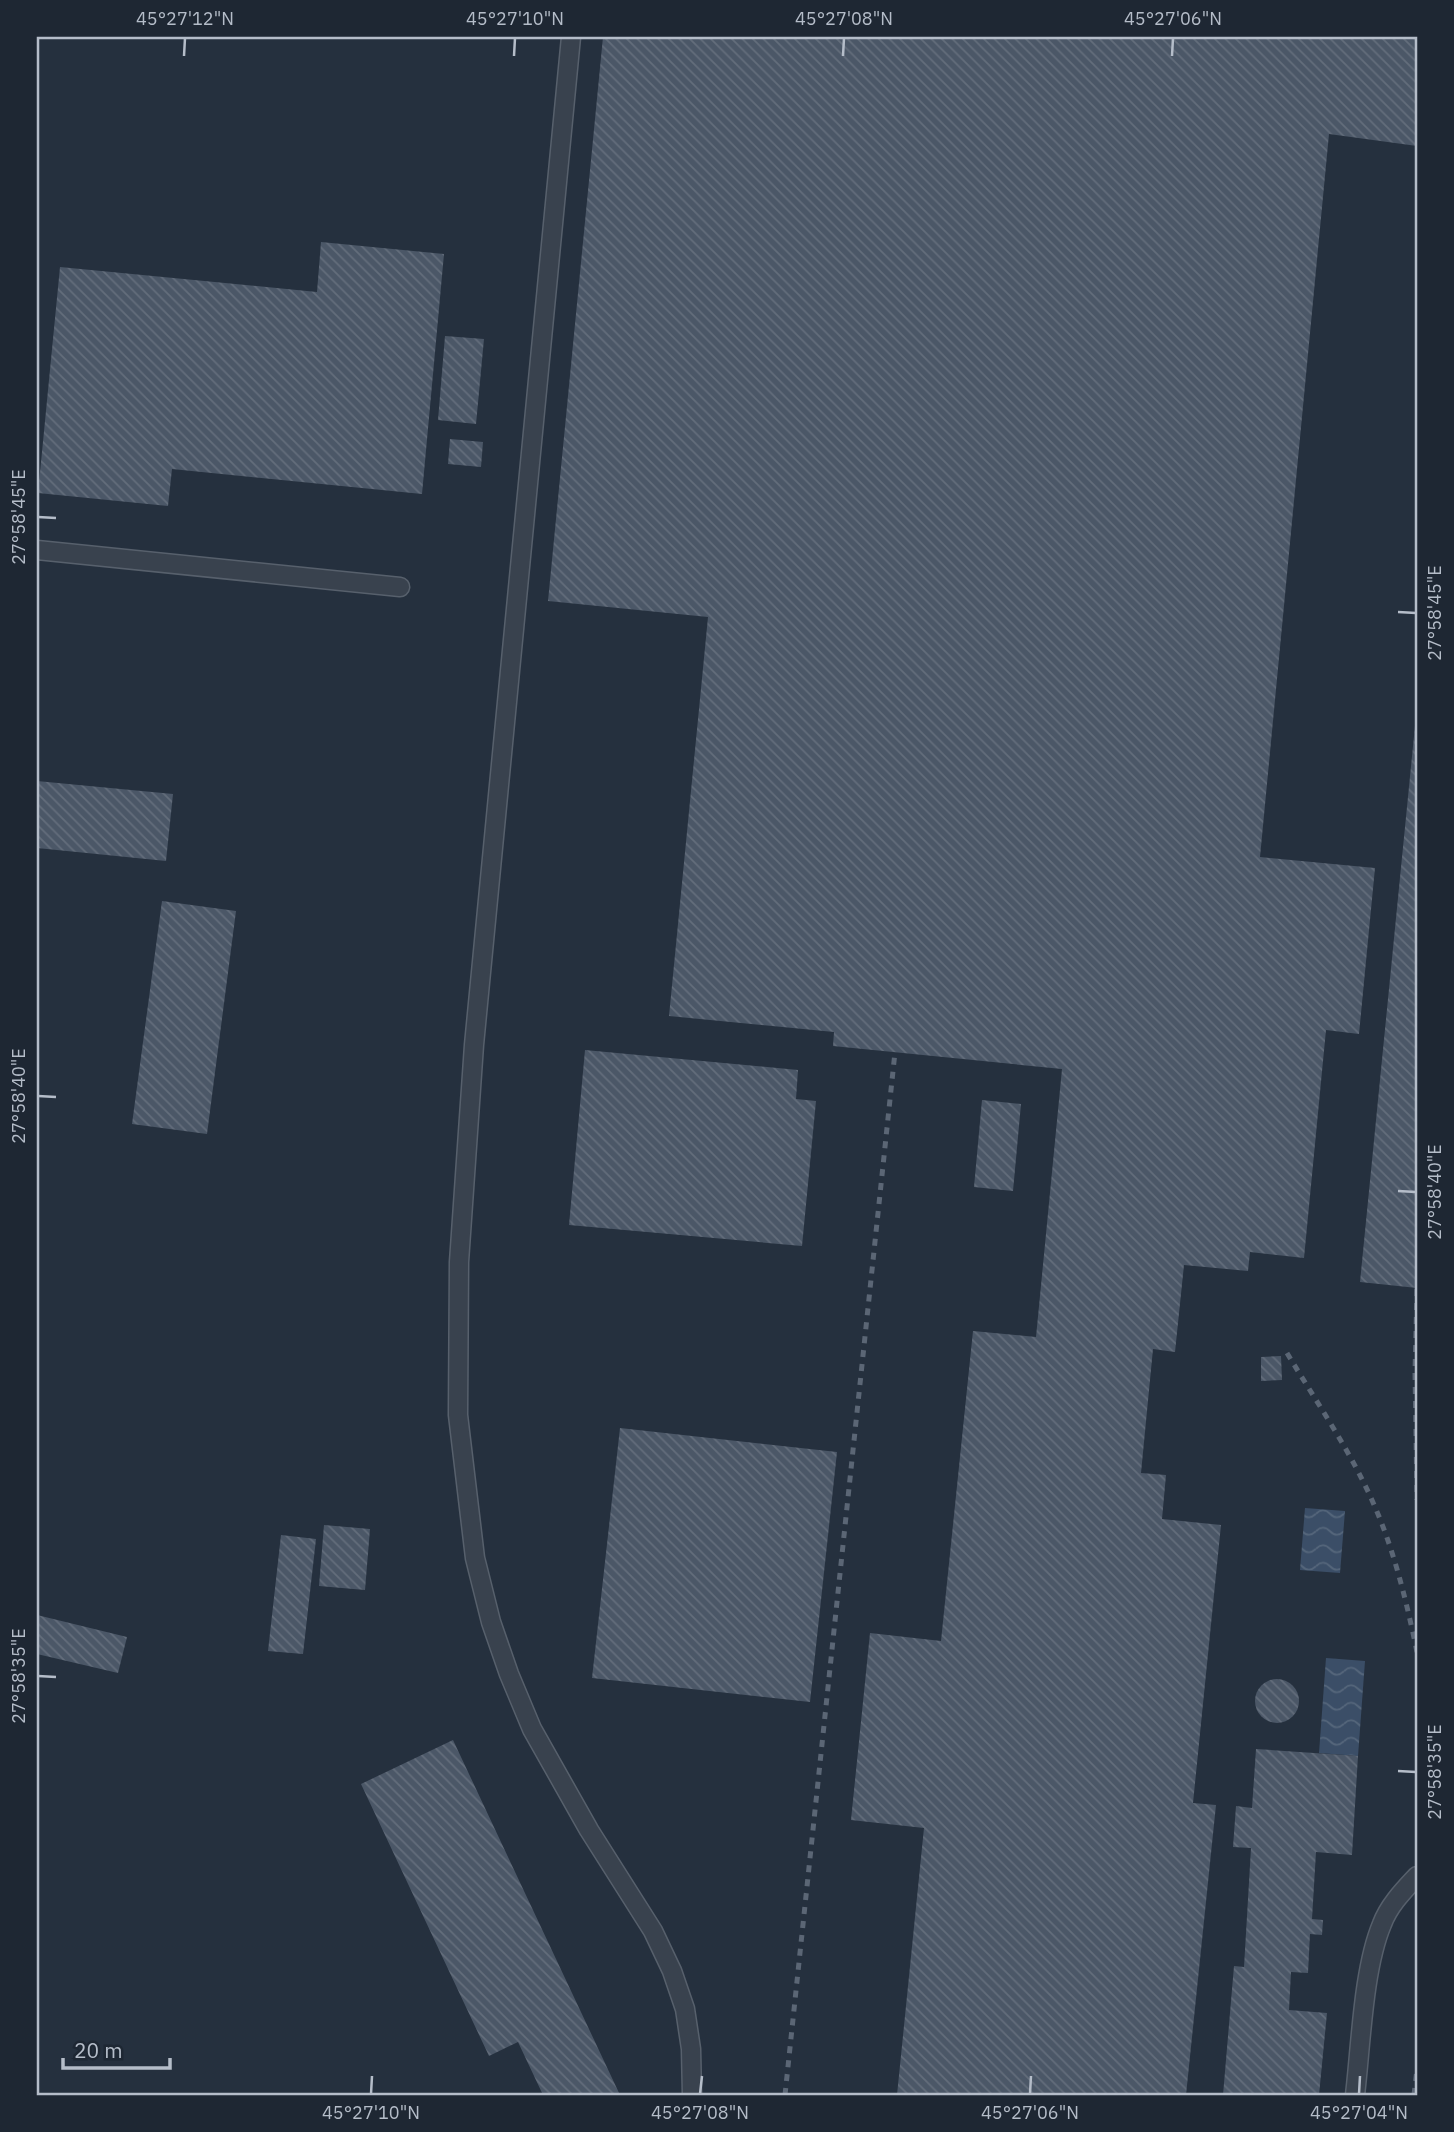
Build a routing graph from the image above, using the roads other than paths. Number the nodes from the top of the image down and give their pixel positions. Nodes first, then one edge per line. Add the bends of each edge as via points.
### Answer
1 (571, 37) edge
2 (37, 550) edge
3 (400, 587) dead end
4 (1417, 1876) edge
5 (692, 2095) edge
6 (1355, 2095) edge

1 - 5 lane via 474,1045 459,1262 457,1415 475,1558 491,1622 532,1729 653,1931 672,1971 685,2009
2 - 3 lane
4 - 6 lane via 1382,1923 1373,1953

